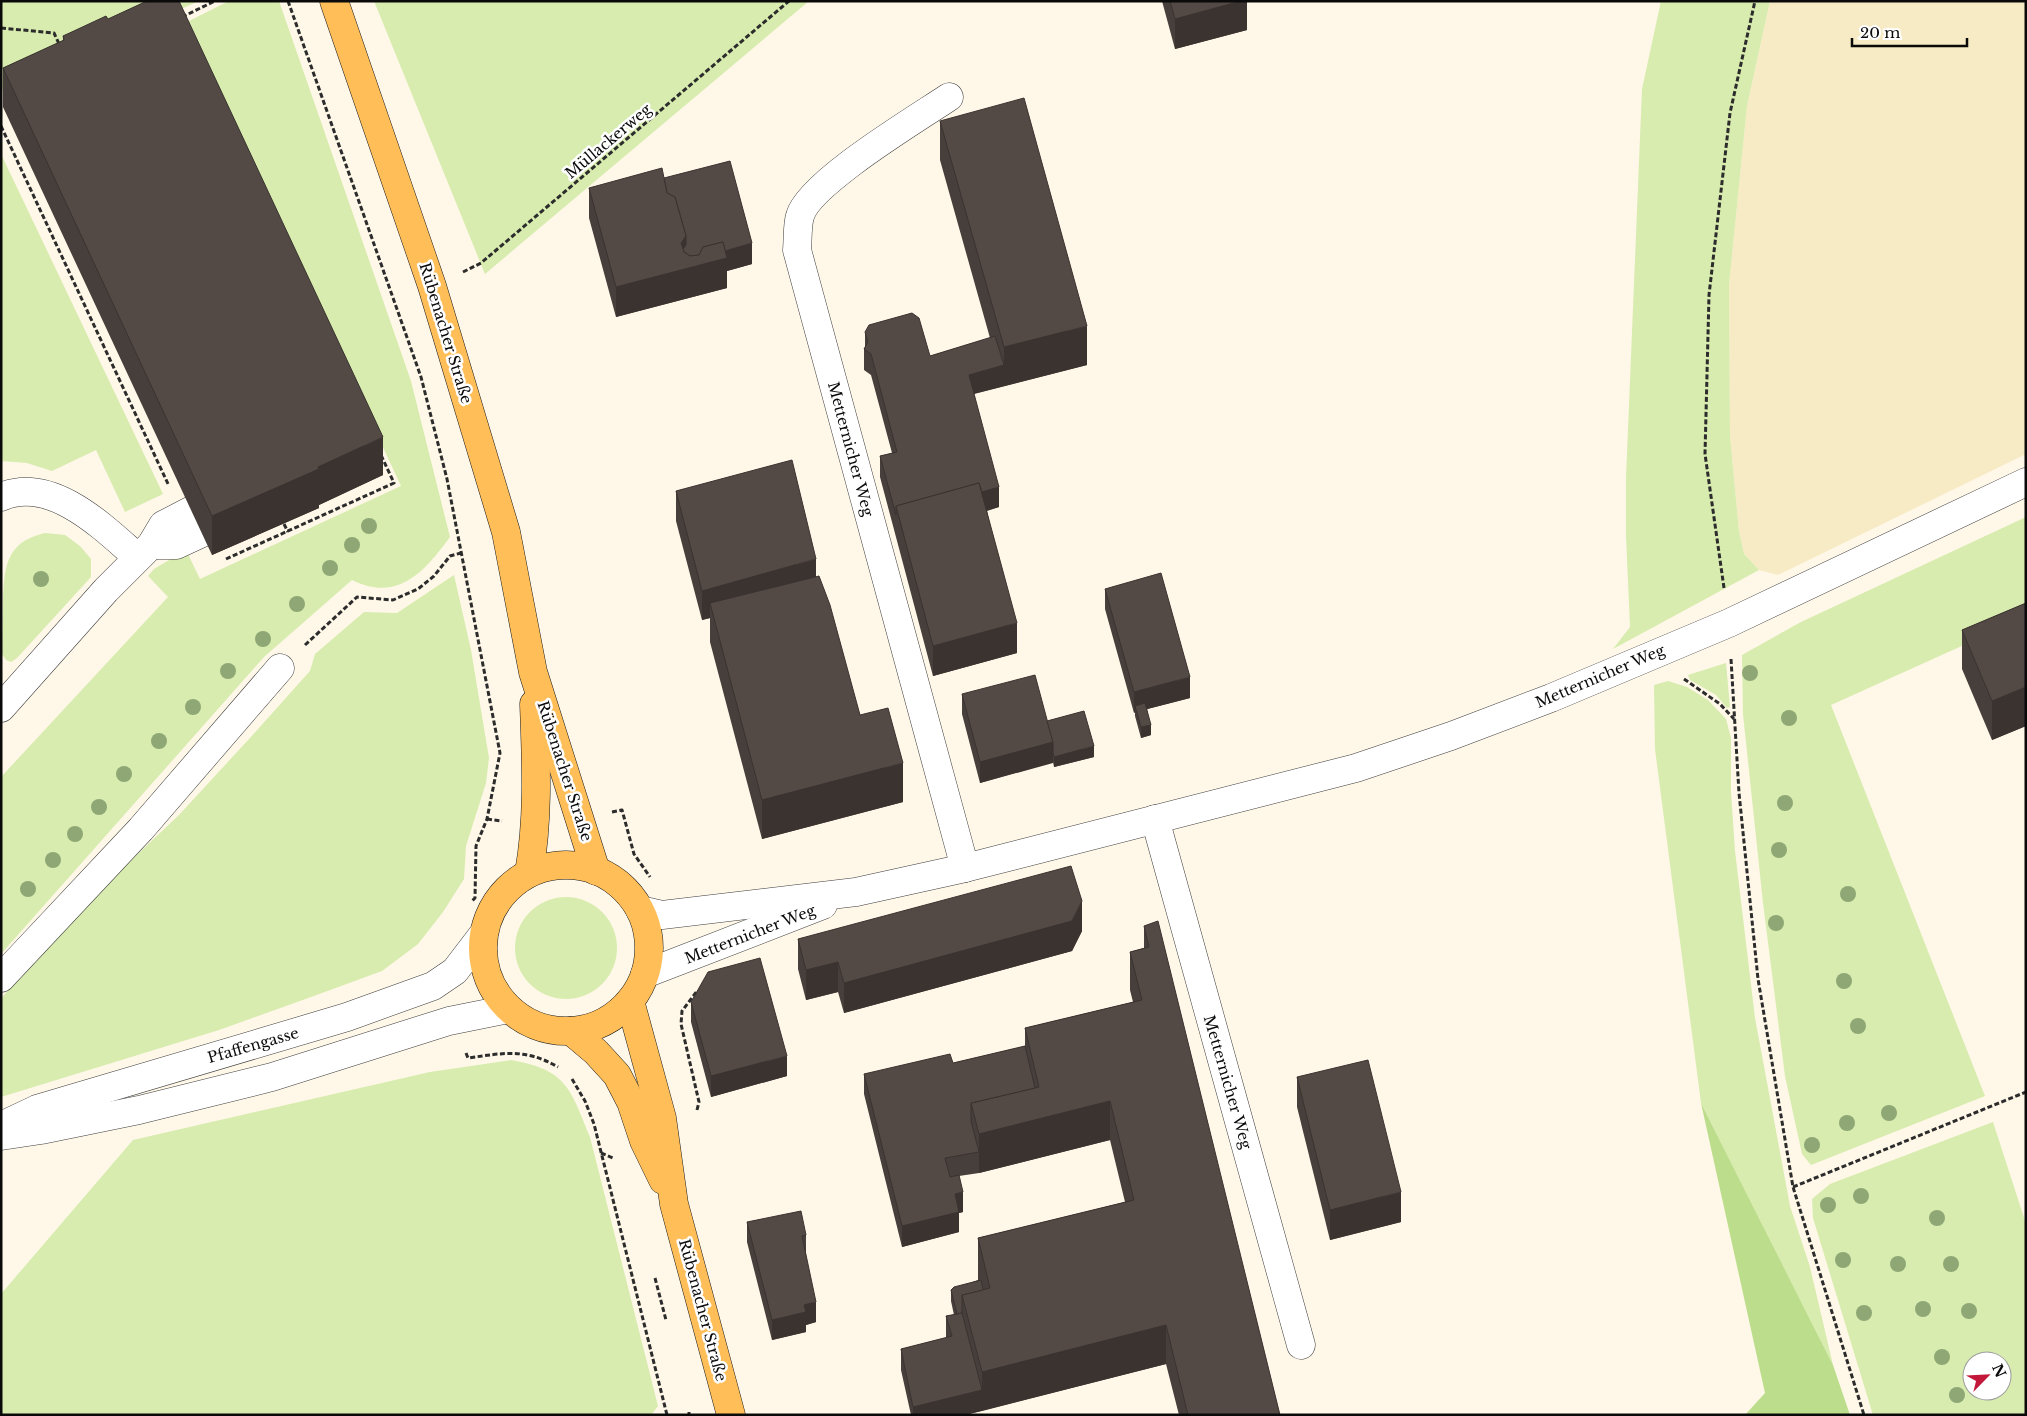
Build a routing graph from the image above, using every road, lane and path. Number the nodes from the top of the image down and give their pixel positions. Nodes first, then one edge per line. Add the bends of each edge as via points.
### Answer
1 (215, 1) edge
2 (288, 1) edge
3 (334, 1) edge
4 (790, 1) edge
5 (1754, 1) edge
6 (177, 20) edge
7 (1, 28) edge
8 (61, 48) edge
9 (950, 97) dead end
10 (1, 126) edge
11 (432, 286) junction
12 (378, 448) edge
13 (2026, 482) edge
14 (1, 496) edge
15 (192, 519) joint
16 (284, 524) dead end
17 (288, 532) junction
18 (144, 551) junction
19 (460, 553) junction
20 (225, 560) dead end
21 (1729, 623) junction
22 (1670, 647) junction
23 (280, 668) joint
24 (533, 672) junction
25 (1, 708) edge
26 (1734, 719) junction
27 (1154, 820) junction
28 (964, 868) junction
29 (596, 870) junction
30 (529, 873) junction
31 (856, 892) junction
32 (469, 905) dead end
33 (640, 910) junction
34 (484, 933) junction
35 (645, 974) junction
36 (1, 978) edge
37 (699, 988) edge
38 (630, 1001) junction
39 (509, 1009) junction
40 (572, 1031) junction
41 (465, 1051) dead end
42 (562, 1070) dead end
43 (569, 1074) dead end
44 (2026, 1092) edge
45 (696, 1115) dead end
46 (1, 1126) edge
47 (1, 1136) edge
48 (1793, 1187) junction
49 (674, 1204) junction
50 (655, 1278) dead end
51 (666, 1320) dead end
52 (1301, 1345) dead end
53 (667, 1415) edge
54 (731, 1415) edge
55 (1864, 1415) edge

1 - 6 path
2 - 19 path via 421,377 447,479
3 - 11 main road, Rübenacher Straße
4 - 11 path, Müllackerweg via 481,263
5 - 21 path via 1730,113 1709,294 1705,454
7 - 8 path, bridge via 54,33
9 - 28 street, Metternicher Weg via 823,185 800,214 797,250
10 - 15 path
11 - 24 main road, Rübenacher Straße via 506,532
12 - 17 path via 394,483
13 - 21 street, Metternicher Weg
14 - 18 street via 21,492 58,498
15 - 18 street via 176,545
16 - 17 path
17 - 20 path
18 - 25 street
19 - 23 path via 450,556 418,589 393,600 356,597
19 - 32 path via 500,753 487,819 476,846 475,898
21 - 22 street, Metternicher Weg
21 - 26 path
22 - 26 path via 1685,680 1720,704
22 - 27 street, Metternicher Weg via 1451,736 1364,765
23 - 36 street via 140,829
24 - 29 main road, Rübenacher Straße
24 - 30 main road, Rübenacher Straße via 537,807
26 - 48 path via 1758,979
27 - 28 street, Metternicher Weg
27 - 52 street, Metternicher Weg
28 - 31 street, Metternicher Weg
29 - 30 main road, Rübenacher Straße via 574,865 553,866
29 - 33 main road, Rübenacher Straße via 628,893
30 - 34 main road, Rübenacher Straße via 501,894 491,909
31 - 33 street, Metternicher Weg via 662,915
31 - 35 street, Metternicher Weg
33 - 35 main road, Rübenacher Straße via 647,931 649,953
34 - 39 main road, Rübenacher Straße via 484,961 493,987
34 - 46 street, Pfaffengasse via 455,971 433,986 347,1017 37,1109
35 - 38 main road, Rübenacher Straße
37 - 45 path via 682,1011 681,1024 699,1102
38 - 40 main road, Rübenacher Straße via 614,1016 593,1027
38 - 49 main road, Rübenacher Straße via 662,1118
39 - 40 main road, Rübenacher Straße via 527,1022 549,1029
39 - 47 street via 449,1020 272,1077 196,1096
40 - 49 main road, Rübenacher Straße via 617,1075
41 - 42 path via 468,1058 513,1052 541,1057
43 - 53 path via 585,1100 594,1124
44 - 48 path
48 - 55 path
49 - 54 main road, Rübenacher Straße
50 - 51 path

